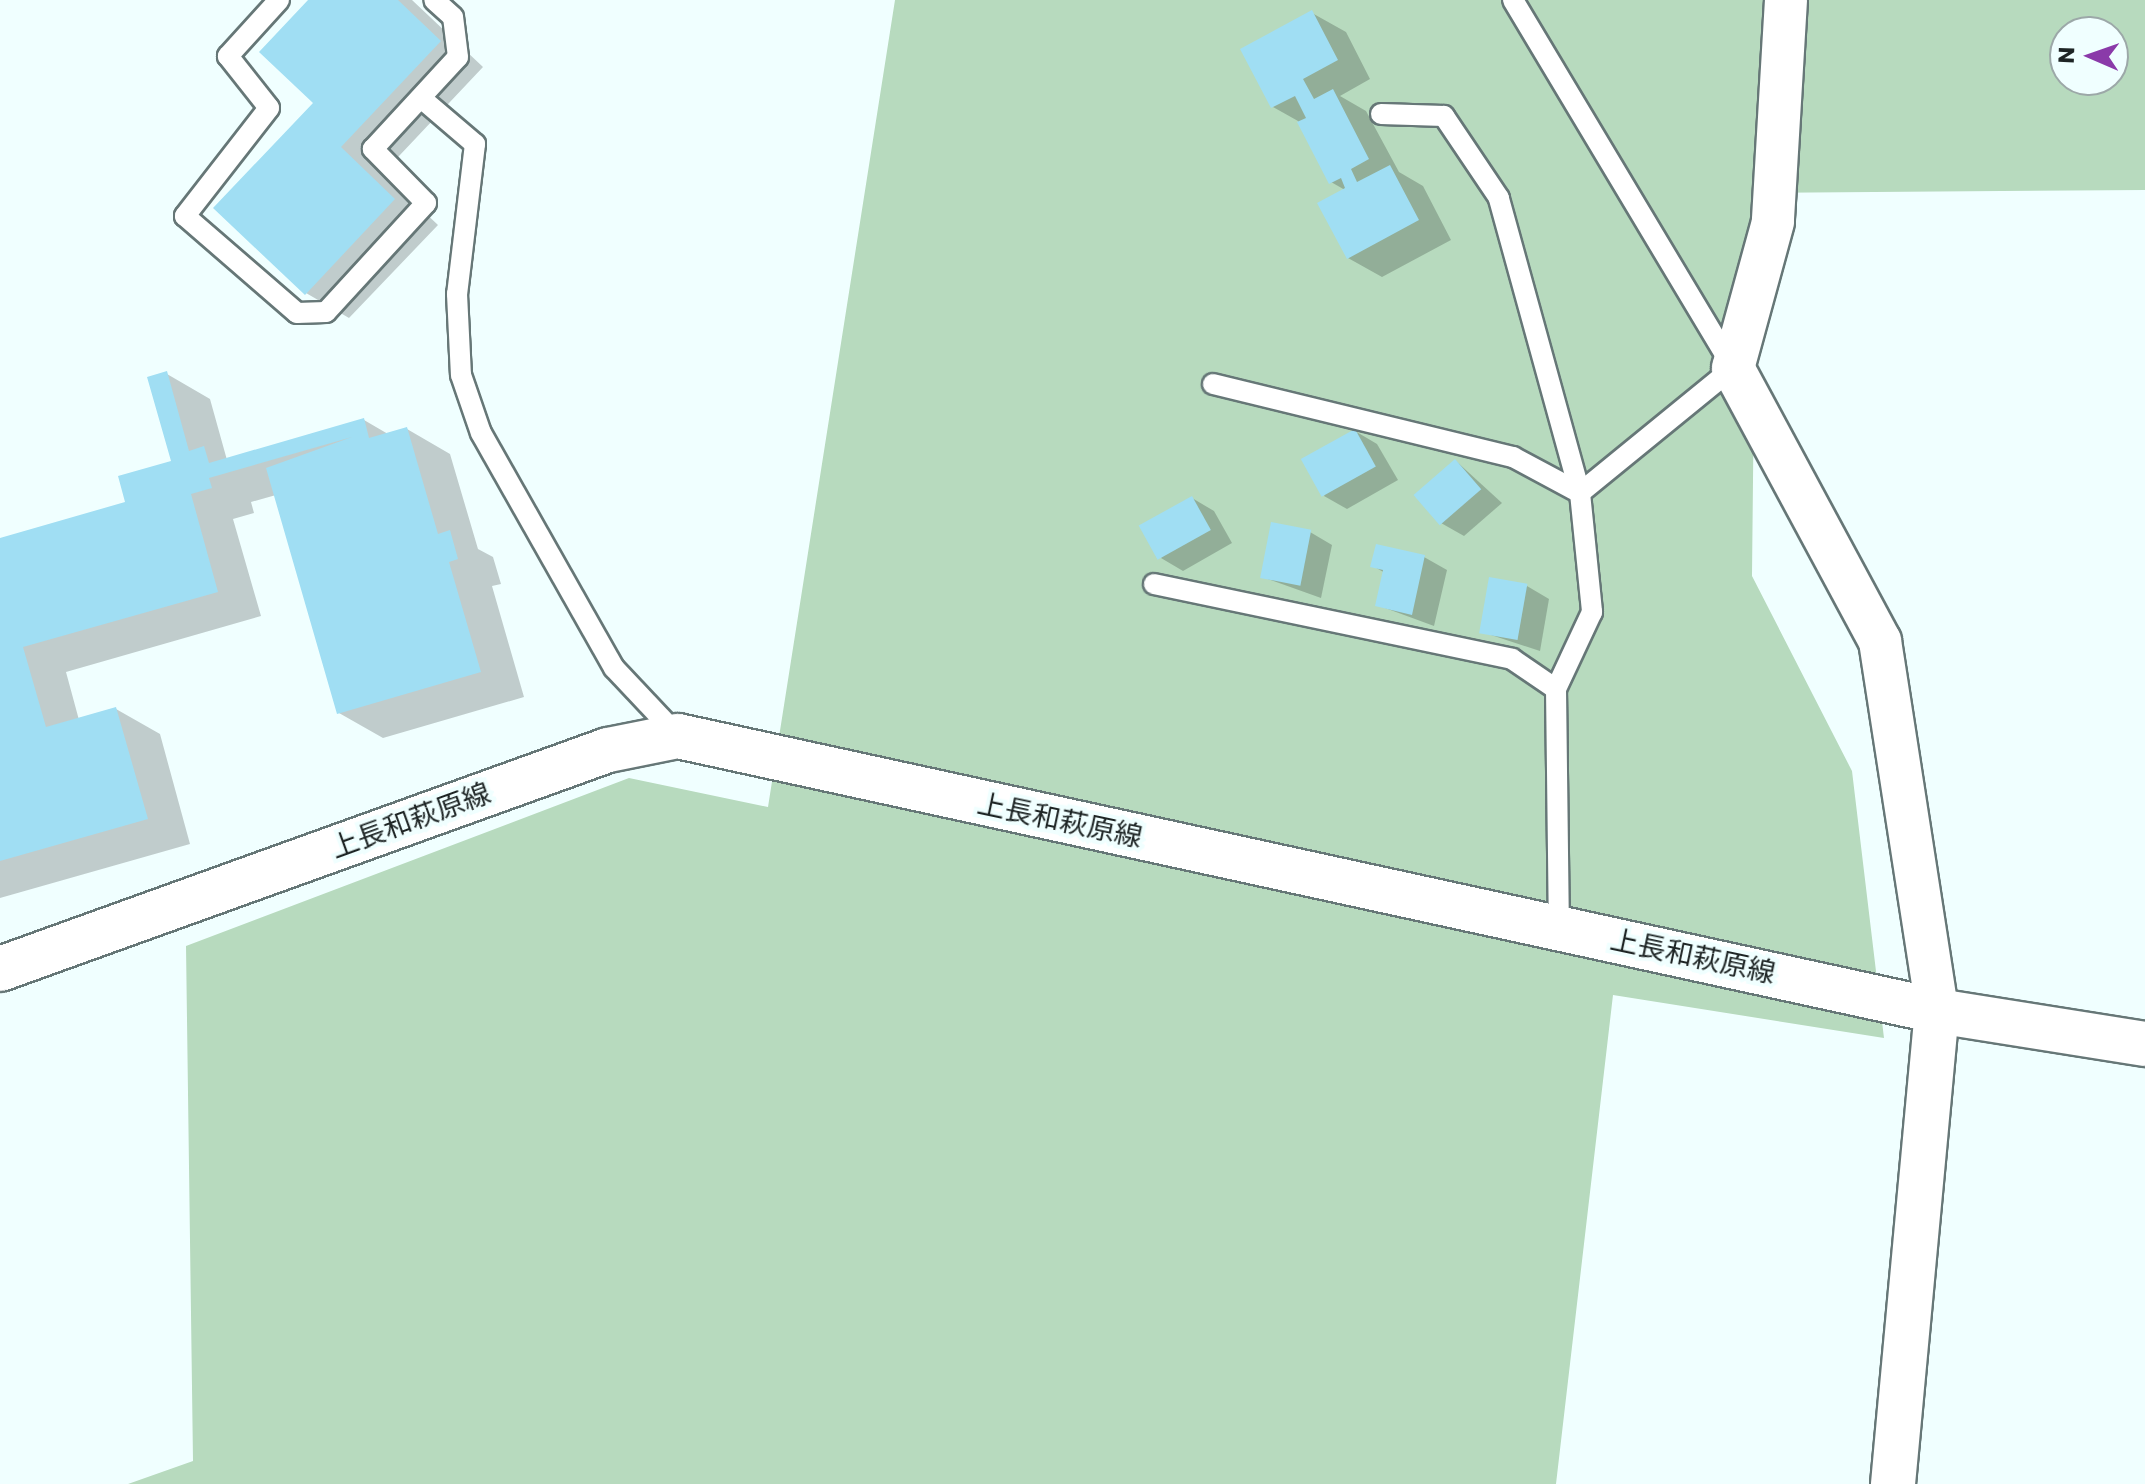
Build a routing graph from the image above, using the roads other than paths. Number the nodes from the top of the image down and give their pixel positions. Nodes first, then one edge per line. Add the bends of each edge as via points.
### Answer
1 (279, 0) edge
2 (434, 0) edge
3 (1513, 0) edge
4 (1786, 0) edge
5 (421, 98) junction
6 (1381, 114) dead end
7 (1733, 368) junction
8 (1213, 384) dead end
9 (1580, 493) junction
10 (1154, 584) dead end
11 (1556, 689) junction
12 (678, 736) junction
13 (1559, 928) junction
14 (0, 969) edge
15 (1937, 1011) junction
16 (2145, 1044) edge
17 (1893, 1484) edge

1 - 5 lane via 228,56 269,108 185,216 297,313 326,312 426,203 373,149
2 - 5 lane via 453,17 458,57
3 - 7 lane
4 - 7 street via 1773,222
5 - 12 lane via 475,144 457,294 461,375 481,433 614,668
6 - 9 lane via 1444,116 1499,198
7 - 9 lane
7 - 15 street via 1880,641
8 - 9 lane via 1513,457
9 - 11 lane via 1592,612
10 - 11 lane via 1512,659
11 - 13 lane
12 - 13 main road, 上長和萩原線
12 - 14 main road, 上長和萩原線 via 608,750
13 - 15 main road, 上長和萩原線
15 - 16 main road, 上長和萩原線
15 - 17 main road

